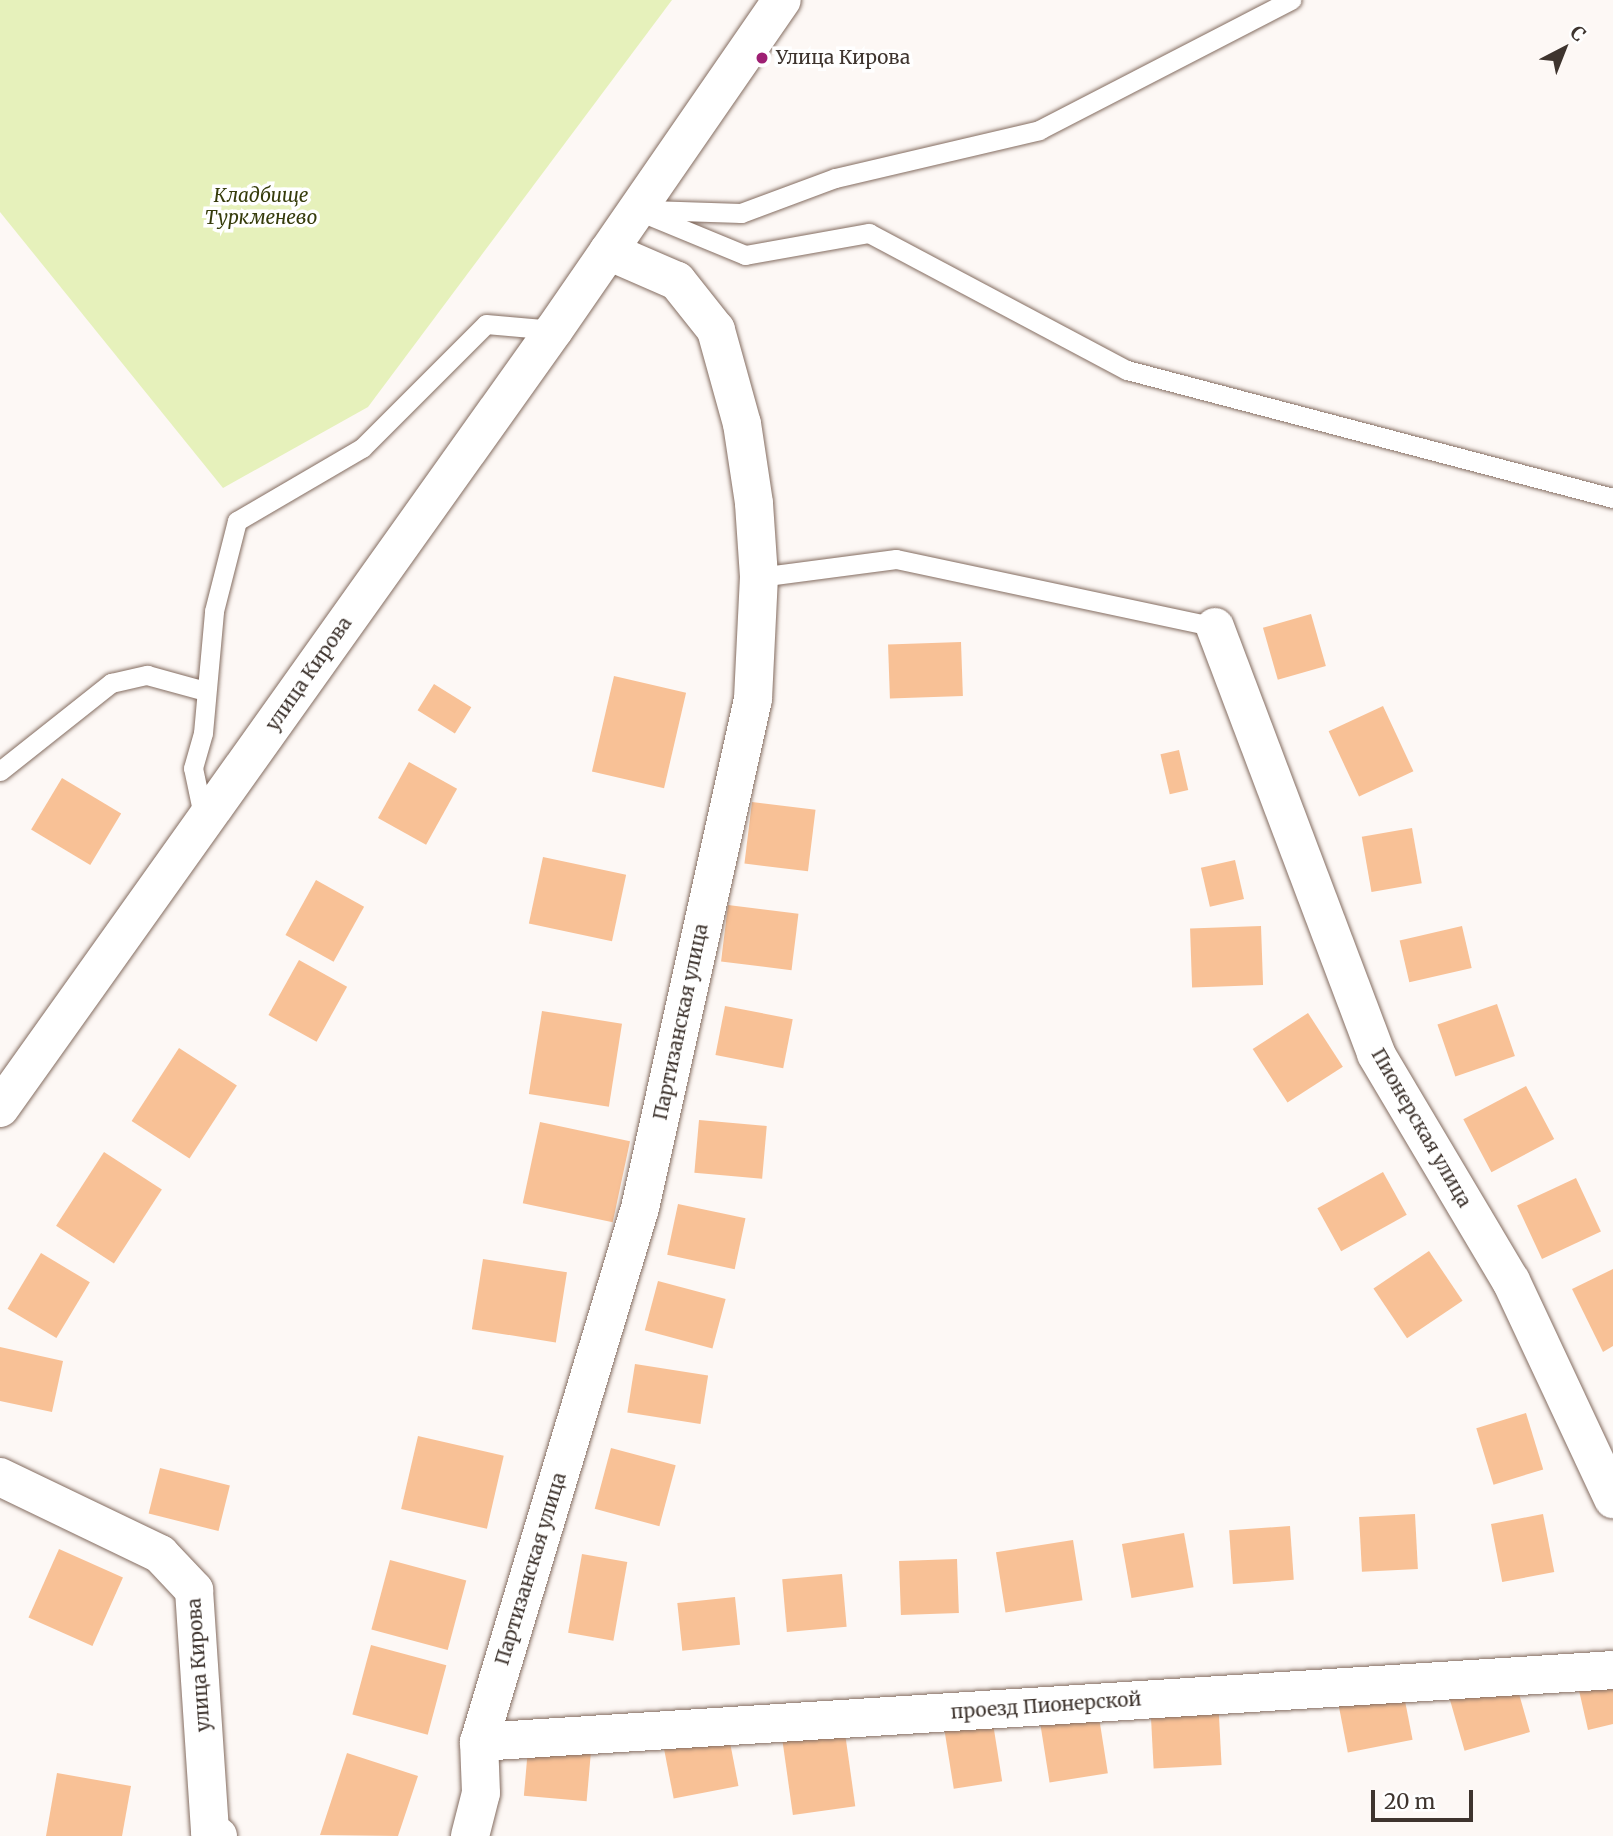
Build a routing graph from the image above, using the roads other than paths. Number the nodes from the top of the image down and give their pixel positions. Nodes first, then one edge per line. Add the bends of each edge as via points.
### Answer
1 (782, 0) edge
2 (1291, 0) edge
3 (620, 233) junction
4 (554, 330) junction
5 (1613, 498) edge
6 (759, 577) junction
7 (1215, 627) joint
8 (205, 691) junction
9 (0, 771) edge
10 (204, 821) junction
11 (0, 1108) edge
12 (0, 1477) edge
13 (1613, 1499) edge
14 (1613, 1670) edge
15 (479, 1742) junction
16 (218, 1836) edge
17 (470, 1836) edge

1 - 3 street, улица Кирова
2 - 3 lane via 1039,130 835,178 741,213
3 - 4 street, улица Кирова
3 - 5 lane via 745,255 869,233 1127,370
3 - 6 street, Партизанская улица via 677,281 716,330 742,424
4 - 8 lane via 486,324 362,448 237,521 214,611
4 - 10 street, улица Кирова
6 - 7 lane via 896,559
6 - 15 street, Партизанская улица via 753,699 640,1208
7 - 13 street, Пионерская улица via 1376,1054 1511,1281
8 - 9 lane via 147,675 111,683
8 - 10 lane via 204,733 193,768
10 - 11 street, улица Кирова
12 - 16 street, улица Кирова via 160,1554 194,1590 210,1832
14 - 15 street, проезд Пионерской
15 - 17 street, Партизанская улица via 481,1793

